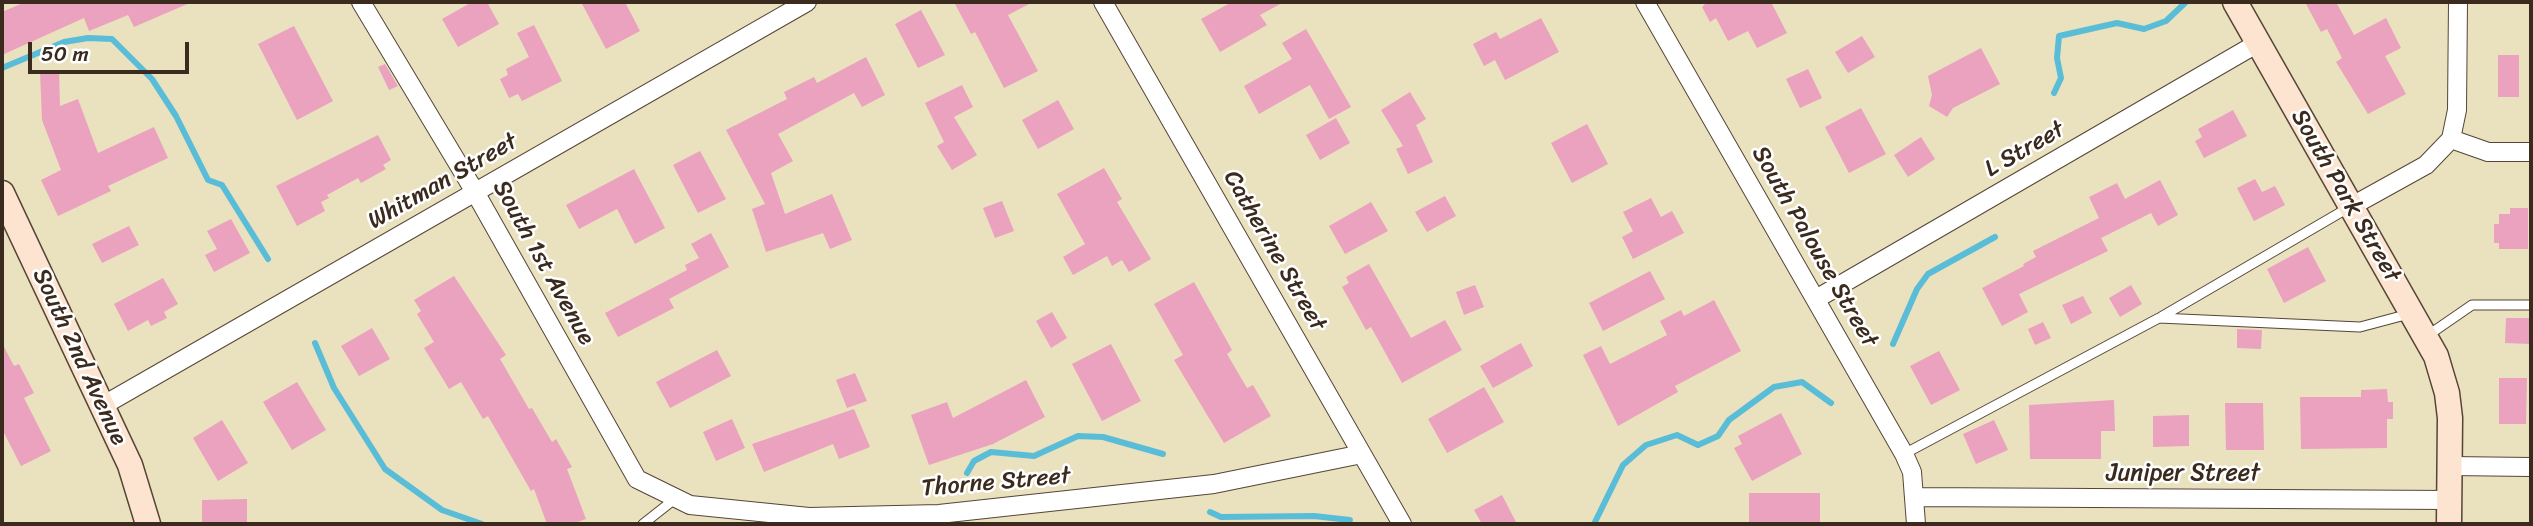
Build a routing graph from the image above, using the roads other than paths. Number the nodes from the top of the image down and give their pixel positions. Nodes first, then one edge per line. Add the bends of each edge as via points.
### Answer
1 (361, 2) edge
2 (807, 2) edge
3 (1103, 2) edge
4 (1646, 2) edge
5 (2235, 2) edge
6 (2458, 2) edge
7 (2258, 43) junction
8 (2451, 139) junction
9 (2531, 152) edge
10 (475, 192) junction
11 (2, 193) edge
12 (2352, 206) junction
13 (1816, 299) junction
14 (2531, 305) edge
15 (2413, 313) junction
16 (2159, 318) junction
17 (2426, 337) junction
18 (102, 406) junction
19 (1362, 454) junction
20 (1904, 454) junction
21 (2450, 466) junction
22 (2531, 467) edge
23 (637, 479) joint
24 (1916, 497) junction
25 (676, 498) junction
26 (2450, 512) edge
27 (809, 520) edge
28 (148, 524) edge
29 (643, 524) edge
30 (1402, 524) edge
31 (1916, 524) edge

1 - 10 street, South 1st Avenue
2 - 10 street, Whitman Street
3 - 19 street, Catherine Street
4 - 13 street, South Palouse Street
5 - 7 main road, South Park Street
6 - 8 street via 2457,110
7 - 12 main road, South Park Street
7 - 13 street, L Street
8 - 9 street via 2488,152
8 - 12 street via 2426,165
10 - 18 street, Whitman Street
10 - 23 street, South 1st Avenue
11 - 18 main road, South 2nd Avenue
12 - 15 main road, South Park Street
12 - 16 lane
13 - 20 street, South Palouse Street
14 - 17 lane via 2472,305
15 - 16 lane via 2360,327
15 - 17 main road, South Park Street
16 - 20 lane
17 - 21 main road, South Park Street via 2447,393
18 - 28 main road, South 2nd Avenue via 130,465
19 - 27 street, Thorne Street via 1214,484 1070,502
19 - 30 street, Catherine Street
20 - 24 street, South Palouse Street
21 - 22 street
21 - 26 main road, South Park Street
23 - 25 street, Thorne Street
24 - 26 street, Juniper Street
24 - 31 street, South Palouse Street
25 - 27 street, Thorne Street via 690,505
25 - 29 lane

